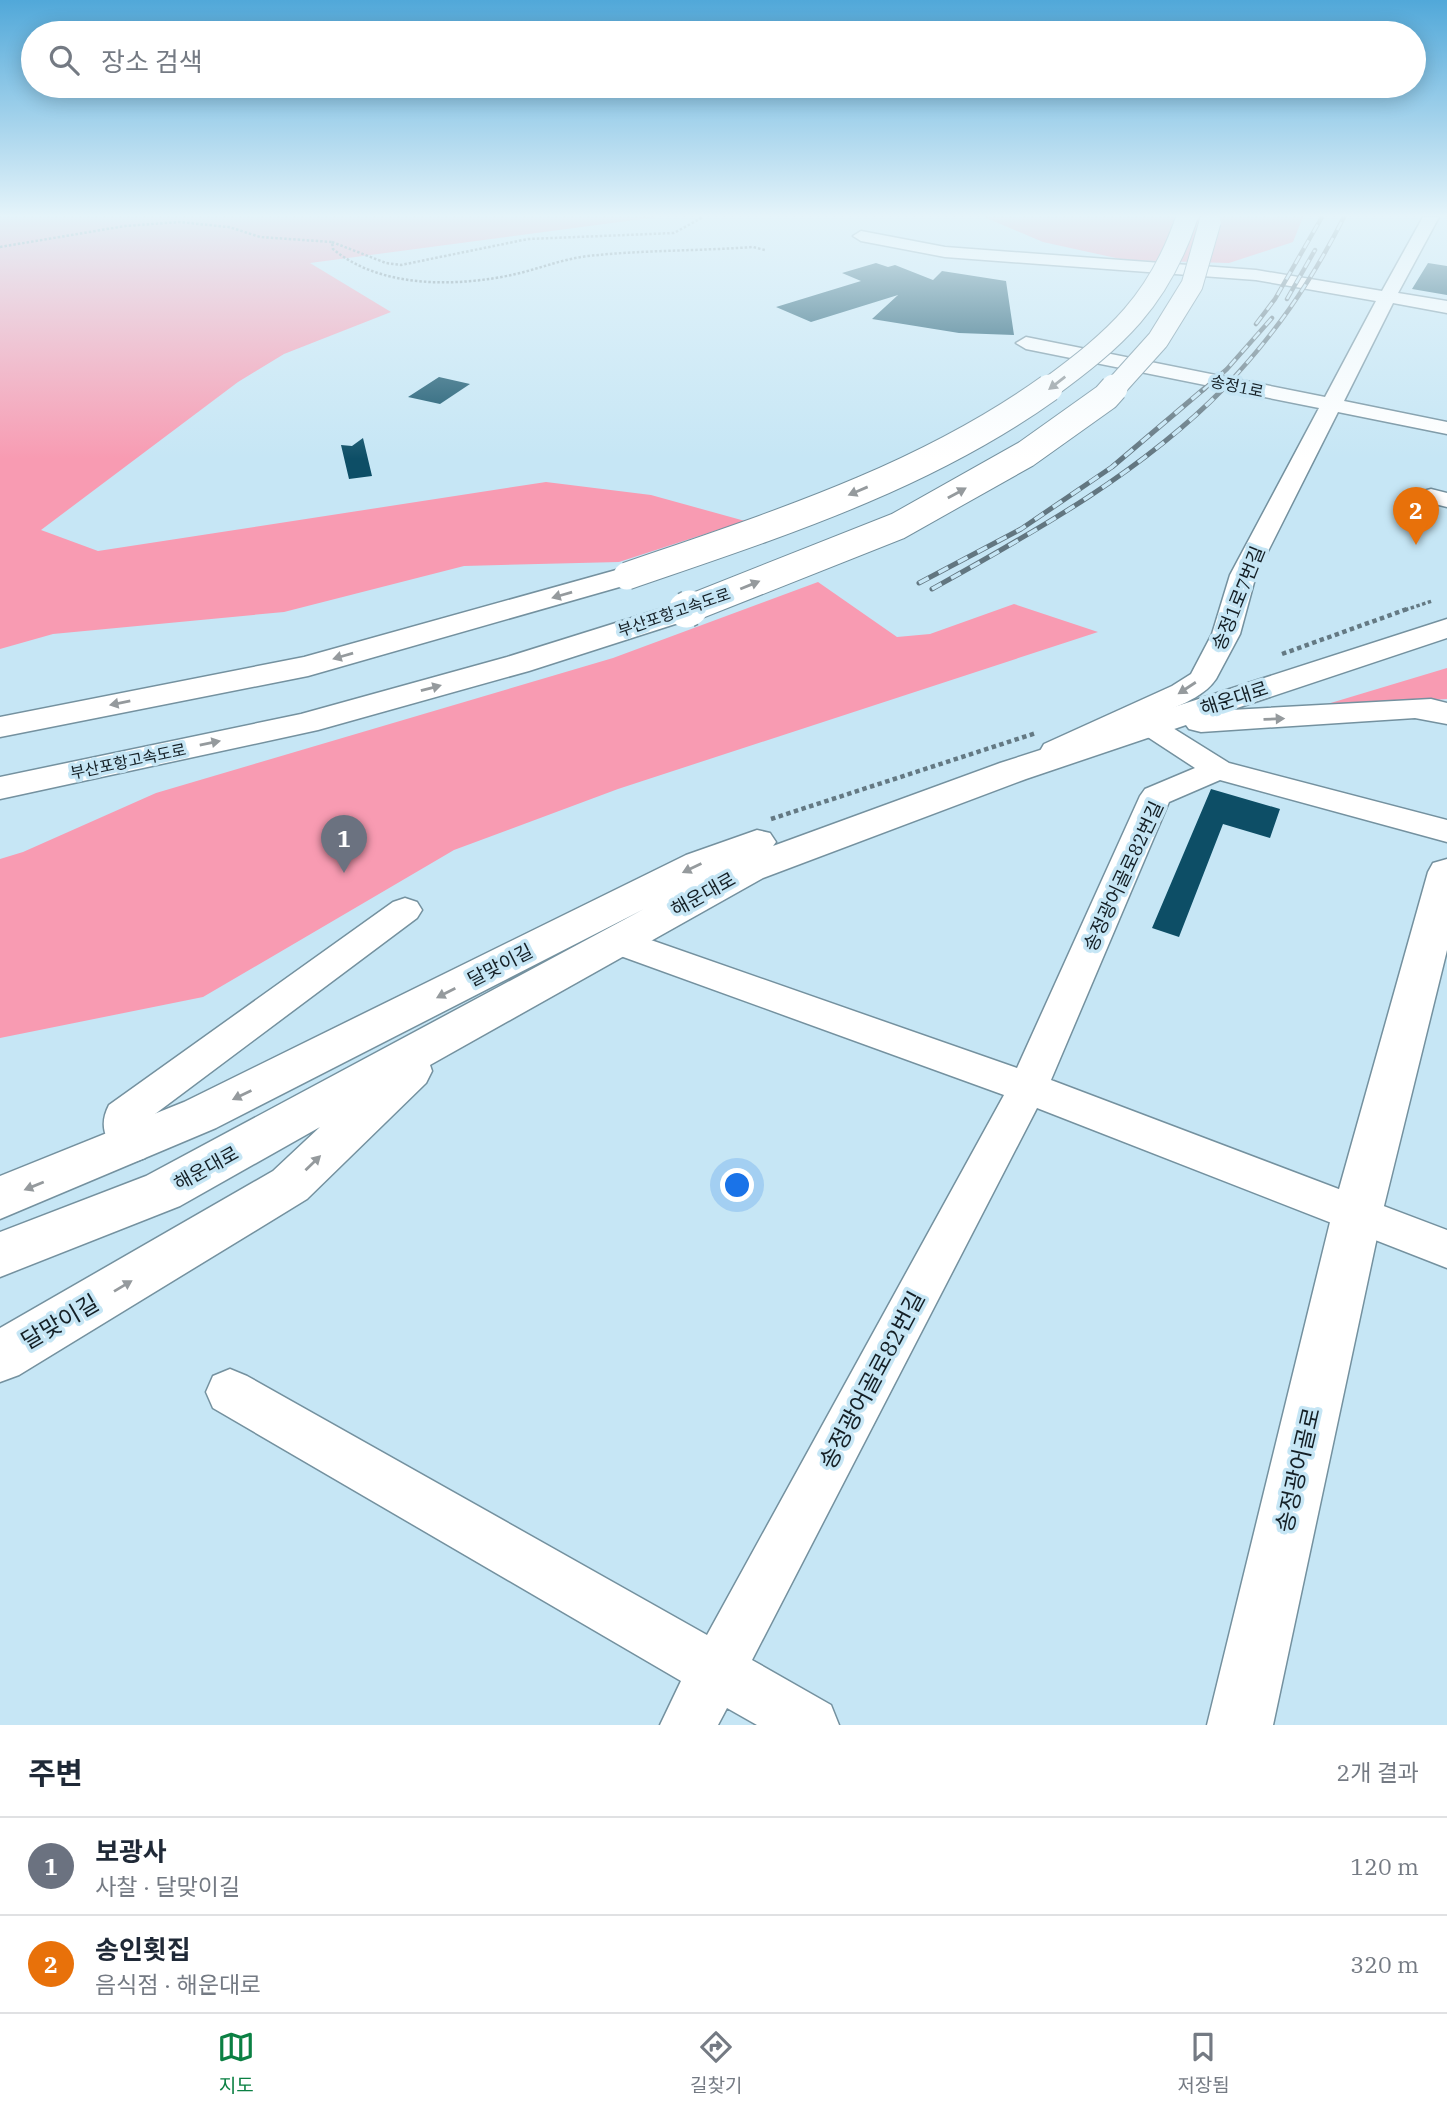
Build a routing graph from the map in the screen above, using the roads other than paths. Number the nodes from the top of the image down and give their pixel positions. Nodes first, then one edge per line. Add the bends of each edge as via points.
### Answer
1 (1387, 297) edge
2 (1150, 298) edge
3 (1184, 298) edge
4 (1390, 298) edge
5 (1447, 307) edge
6 (1026, 343) dead end
7 (1332, 405) junction
8 (1447, 428) edge
9 (1440, 615) edge
10 (1447, 714) edge
11 (1153, 724) junction
12 (0, 727) edge
13 (1218, 770) junction
14 (1013, 771) junction
15 (0, 789) edge
16 (1447, 831) edge
17 (1447, 872) edge
18 (405, 909) dead end
19 (616, 941) junction
20 (450, 1033) junction
21 (1028, 1088) junction
22 (131, 1146) junction
23 (0, 1198) edge
24 (1357, 1214) junction
25 (1447, 1249) edge
26 (0, 1255) edge
27 (0, 1357) edge
28 (230, 1392) dead end
29 (716, 1671) junction
30 (688, 1725) edge
31 (811, 1725) edge
32 (1240, 1725) edge

1 - 7 street, 송정1로7번길
2 -> 12 main road, bridge via 1105,345 1031,403 931,459 796,517 627,576 307,666
15 -> 3 main road, 부산포항고속도로, bridge via 306,723 518,664 686,610 898,526 1026,454 1106,397 1158,340
4 - 5 street
6 - 7 street, 송정1로
7 - 8 street, 송정1로
7 -> 14 street, 송정1로7번길 via 1243,575 1226,634 1202,679
9 - 11 main road, 해운대로
11 -> 10 main road via 1415,708
11 - 13 street
11 - 14 main road, 해운대로
13 - 16 street
13 - 21 street, 송정광어골로82번길 via 1156,796
14 - 19 main road, 해운대로 via 749,869
14 -> 22 main road, 달맞이길 via 948,773 869,797 700,864 322,1056
17 - 24 main road, 송정광어골로
18 - 22 street via 123,1116 122,1129
19 - 20 main road, 해운대로
19 - 21 street
20 - 26 main road, 해운대로 via 163,1191
27 -> 20 main road, 달맞이길 via 290,1185
21 - 24 street
21 - 29 street, 송정광어골로82번길
22 -> 23 main road, 달맞이길
24 - 25 street
24 - 32 main road, 송정광어골로
28 - 29 street
29 - 30 street, 송정광어골로82번길
29 - 31 street

